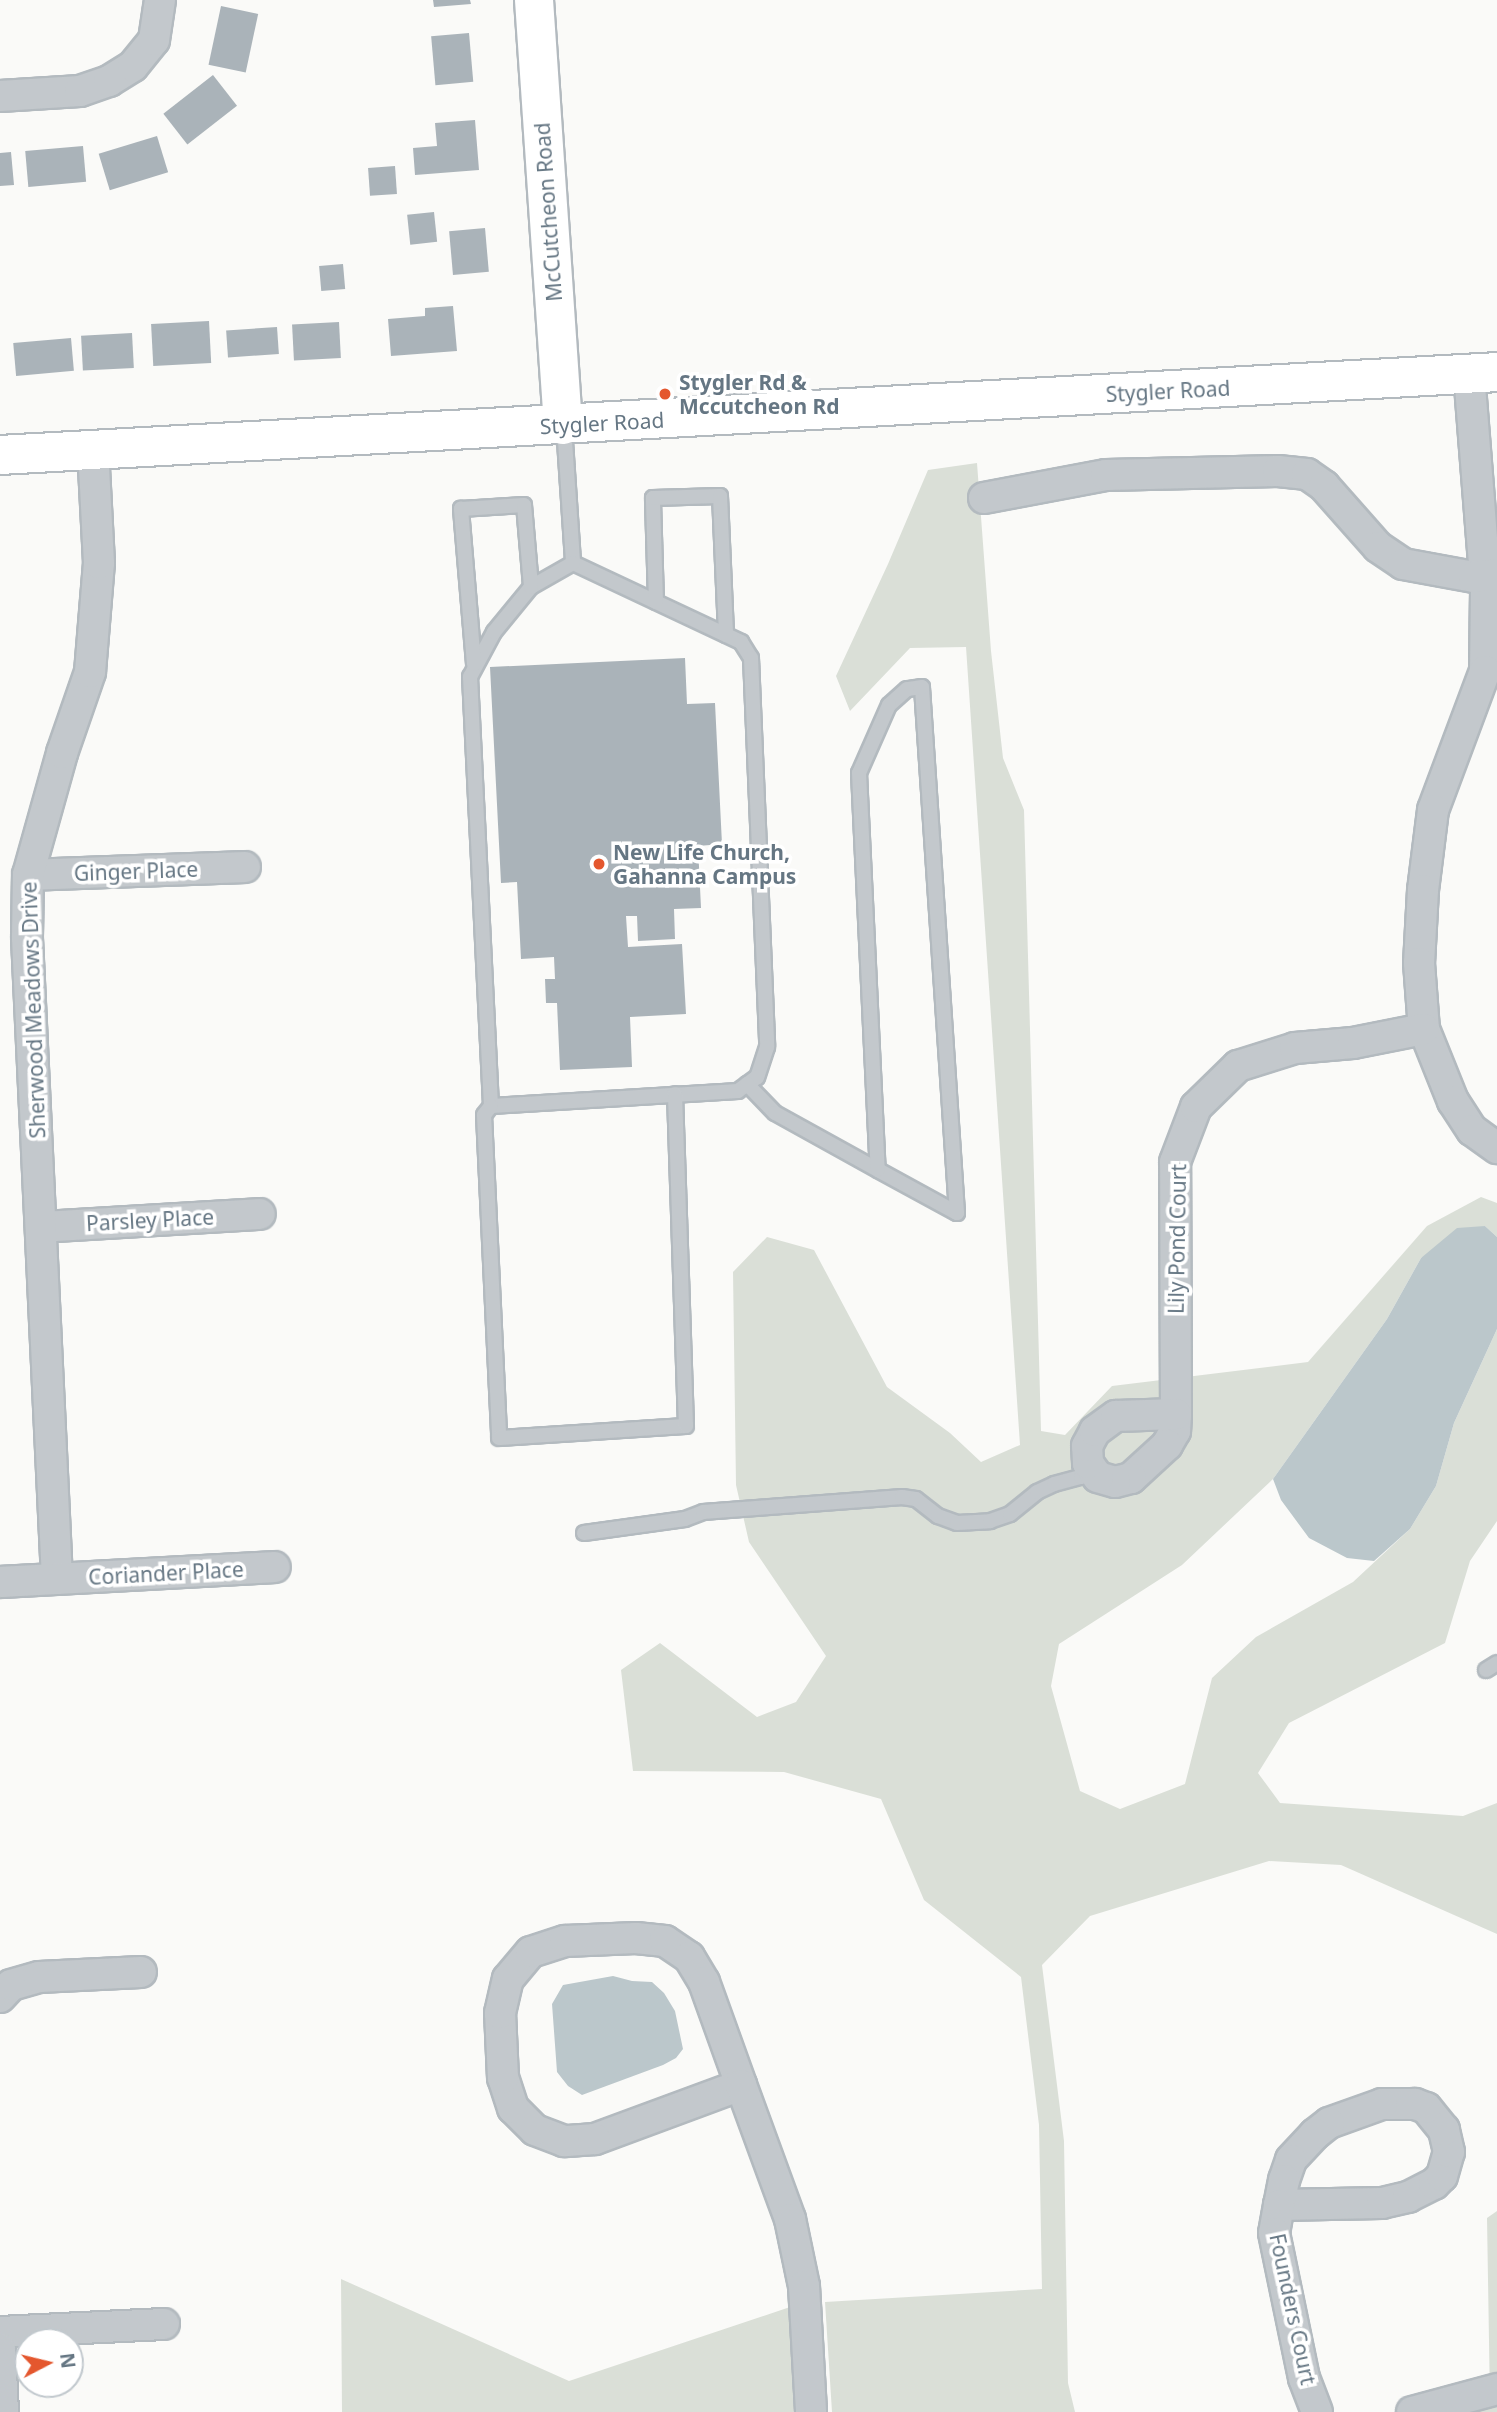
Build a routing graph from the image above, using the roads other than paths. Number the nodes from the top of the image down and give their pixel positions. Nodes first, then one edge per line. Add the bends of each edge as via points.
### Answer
1 (160, 0) edge
2 (534, 0) edge
3 (0, 96) edge
4 (1483, 373) edge
5 (564, 425) junction
6 (93, 450) junction
7 (0, 455) edge
8 (984, 498) dead end
9 (573, 563) junction
10 (1491, 575) edge
11 (531, 587) junction
12 (656, 602) junction
13 (726, 635) junction
14 (474, 664) junction
15 (245, 867) dead end
16 (28, 874) junction
17 (1424, 1029) junction
18 (747, 1084) junction
19 (675, 1094) junction
20 (491, 1106) junction
21 (1497, 1148) edge
22 (878, 1170) junction
23 (260, 1214) dead end
24 (41, 1227) junction
25 (1176, 1414) junction
26 (1088, 1463) junction
27 (584, 1533) dead end
28 (275, 1567) dead end
29 (57, 1579) junction
30 (0, 1582) edge
31 (141, 1972) dead end
32 (0, 1997) edge
33 (741, 2085) junction
34 (1279, 2205) junction
35 (164, 2324) dead end
36 (0, 2332) edge
37 (0, 2349) edge
38 (1497, 2389) edge
39 (3, 2412) edge
40 (811, 2412) edge
41 (1317, 2412) edge
42 (1412, 2412) edge

1 - 3 street via 154,40 133,66 109,81 80,91
2 - 5 main road, McCutcheon Road
4 - 5 main road, Stygler Road
4 - 10 street
5 - 6 main road, Stygler Road
5 - 9 lane
6 - 7 main road, Stygler Road
6 - 16 street, Sherwood Meadows Drive via 99,563 90,672
8 - 10 street via 1106,475 1307,474 1324,486 1378,547 1403,564 1474,577
9 - 11 lane
9 - 12 lane
10 - 17 street via 1486,671 1433,810 1419,963
11 - 14 lane
11 - 14 lane via 524,505 461,509
12 - 13 lane
12 - 13 lane via 653,498 720,496
13 - 18 lane via 741,642 751,657 767,1047 757,1077
14 - 20 lane via 470,677
15 - 16 street, Ginger Place
16 - 24 street, Sherwood Meadows Drive
17 - 21 street via 1453,1101 1472,1130
17 - 25 street, Lily Pond Court via 1353,1043 1294,1048 1238,1066 1196,1107 1175,1162
18 - 19 lane via 738,1091
18 - 22 lane via 775,1113
19 - 20 lane
19 - 20 lane via 686,1426 499,1438 484,1115
22 - 22 lane via 957,1213 922,687 907,688 889,705 859,773
23 - 24 street, Parsley Place
24 - 29 street, Sherwood Meadows Drive
25 - 26 street via 1116,1416 1095,1431 1087,1446
25 - 26 street, Lily Pond Court via 1175,1431 1167,1445 1131,1478 1106,1479
26 - 27 lane via 1081,1477 1037,1492 1010,1514 990,1521 957,1523 938,1516 916,1499 902,1497 703,1512 685,1519
28 - 29 street, Coriander Place
29 - 30 street, Coriander Place
31 - 32 street via 39,1977 10,1985
33 - 33 street via 595,2139 564,2141 535,2130 513,2108 503,2078 500,2013 508,1979 531,1952 565,1941 636,1937 665,1941 689,1957 704,1982
33 - 40 street via 790,2218 804,2286
34 - 34 street, Founders Court via 1369,2204 1408,2197 1442,2176 1449,2152 1444,2130 1426,2108 1415,2104 1382,2104 1346,2115 1315,2134 1292,2160
34 - 41 street, Founders Court via 1274,2233 1304,2378
35 - 36 street
37 - 39 street
38 - 42 street

